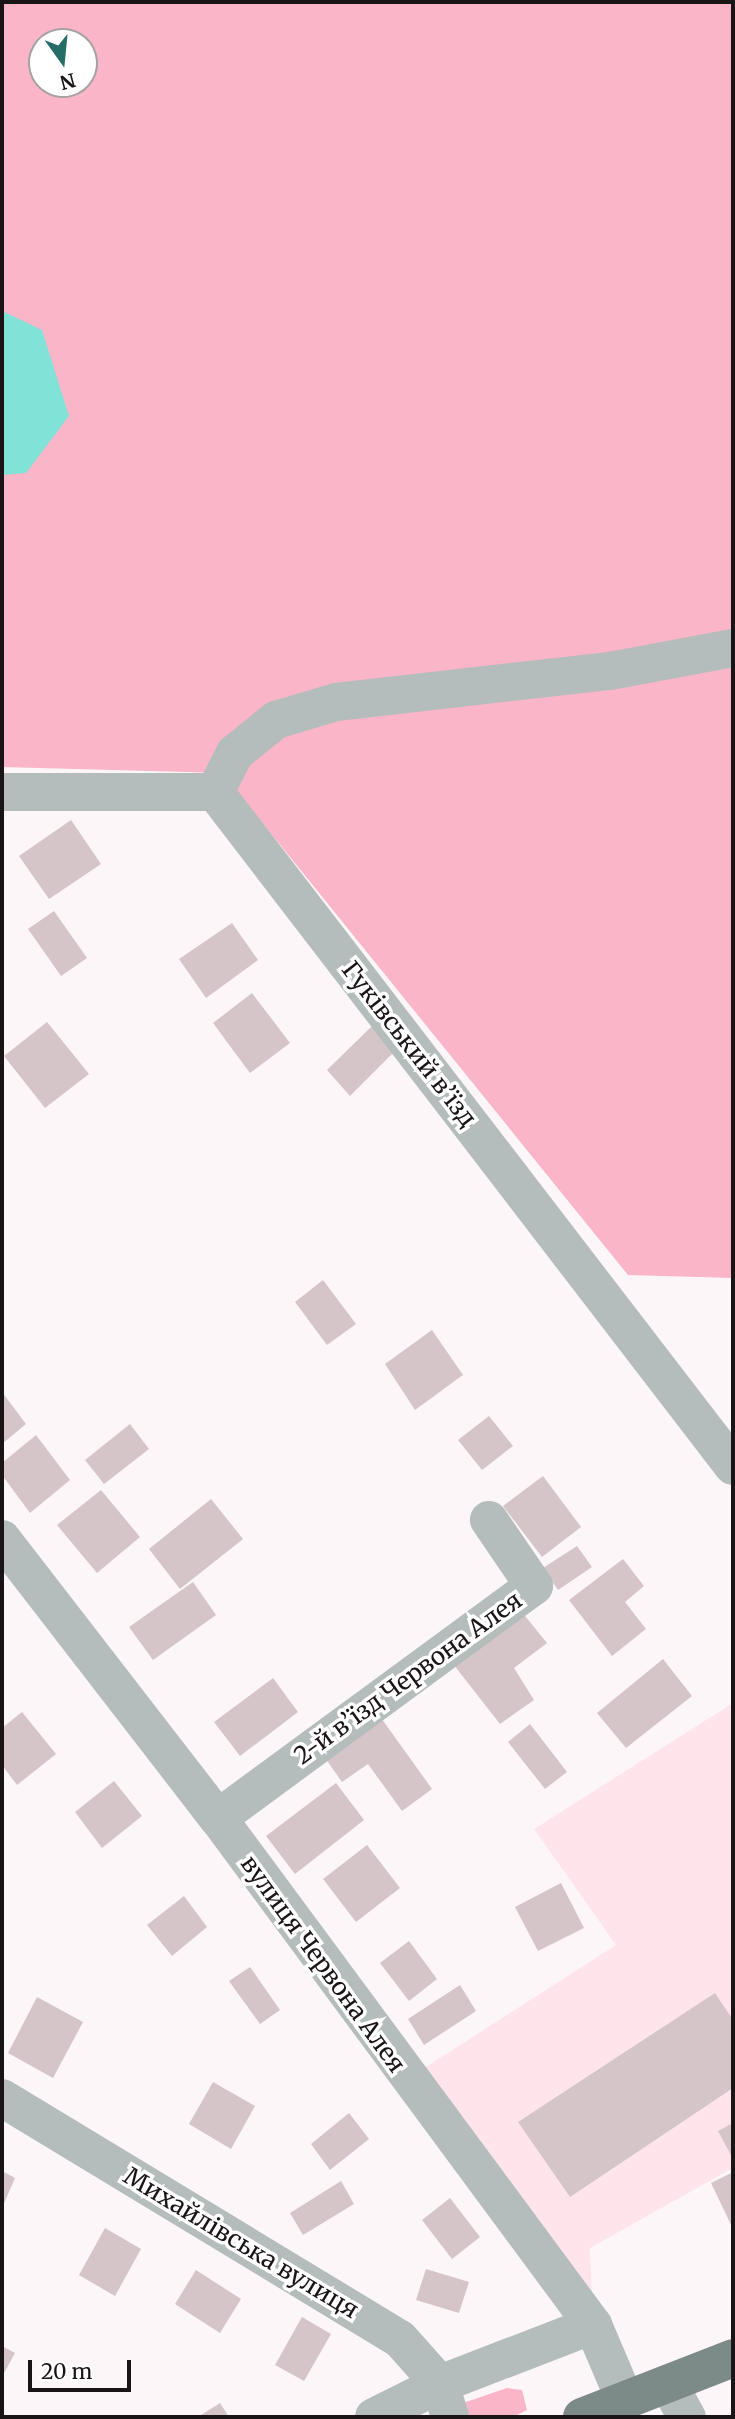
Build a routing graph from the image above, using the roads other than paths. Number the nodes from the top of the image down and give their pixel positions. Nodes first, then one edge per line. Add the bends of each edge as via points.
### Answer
1 (733, 648) edge
2 (2, 792) edge
3 (215, 792) junction
4 (733, 1466) edge
5 (489, 1520) dead end
6 (2, 1539) edge
7 (218, 1818) junction
8 (2, 2098) edge
9 (593, 2325) junction
10 (733, 2358) edge
11 (625, 2400) junction
12 (445, 2401) edge
13 (678, 2401) edge
14 (374, 2417) edge
15 (582, 2417) edge

1 - 3 street via 610,671 337,702 276,720 235,753
2 - 3 street
3 - 4 street, Гуківський в’їзд
5 - 7 street, 2-й в’їзд Червона Алея via 534,1586
6 - 7 street, вулиця Червона Алея
7 - 9 street, вулиця Червона Алея
8 - 12 street, Михайлівська вулиця via 400,2339
9 - 11 street, вулиця Червона Алея
9 - 12 street
10 - 13 main road
11 - 13 main road
11 - 15 main road
12 - 14 street

